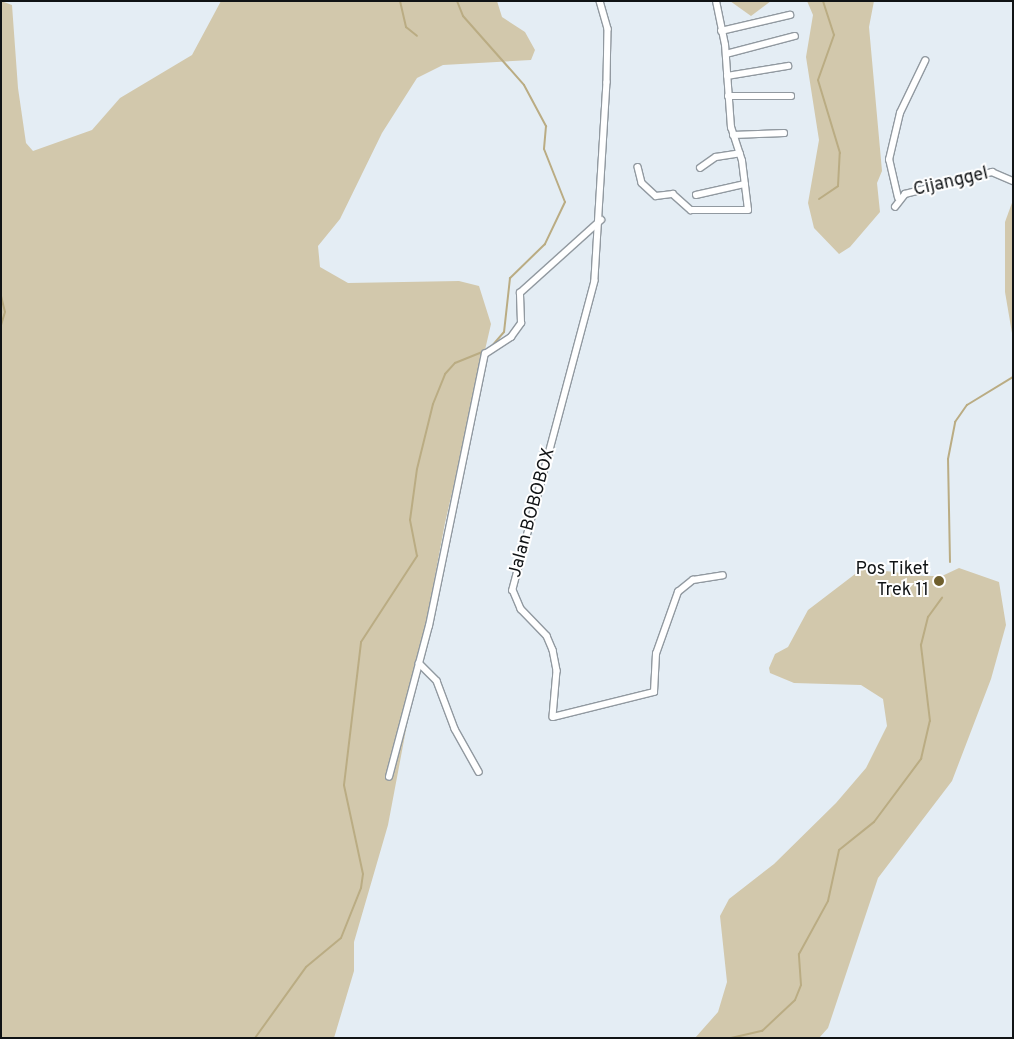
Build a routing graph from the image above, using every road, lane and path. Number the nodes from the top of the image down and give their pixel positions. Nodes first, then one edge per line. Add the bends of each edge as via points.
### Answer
1 (600, 1) edge
2 (716, 1) edge
3 (790, 15) dead end
4 (722, 33) junction
5 (795, 36) dead end
6 (726, 54) junction
7 (925, 61) dead end
8 (788, 66) dead end
9 (727, 76) junction
10 (728, 96) junction
11 (791, 96) dead end
12 (784, 133) dead end
13 (733, 135) junction
14 (740, 153) junction
15 (638, 167) dead end
16 (700, 168) dead end
17 (1013, 181) edge
18 (745, 184) junction
19 (696, 195) dead end
20 (898, 198) junction
21 (895, 207) dead end
22 (601, 220) junction
23 (723, 575) dead end
24 (419, 663) junction
25 (479, 772) dead end
26 (389, 777) dead end

1 - 22 street, Jalan BOBOBOX via 608,29
2 - 4 street
3 - 4 street
4 - 6 street
5 - 6 street
6 - 9 street
7 - 20 street via 900,113 889,160
8 - 9 street
9 - 10 street
10 - 11 street
10 - 13 street
12 - 13 street
13 - 14 street
14 - 16 street via 716,157
14 - 18 street
15 - 18 street via 650,192 660,197 673,194 691,210 748,210
17 - 20 street, Cijanggel via 992,172
18 - 19 street
20 - 21 street, Cijanggel
22 - 23 street, Jalan BOBOBOX via 595,281 513,590 521,608 547,636 553,650 557,671 553,718 577,714 619,698 649,696 657,684 656,654 678,592 693,580
22 - 24 street via 520,293 521,323 511,337 485,354
24 - 25 street via 437,681 455,729
24 - 26 street

